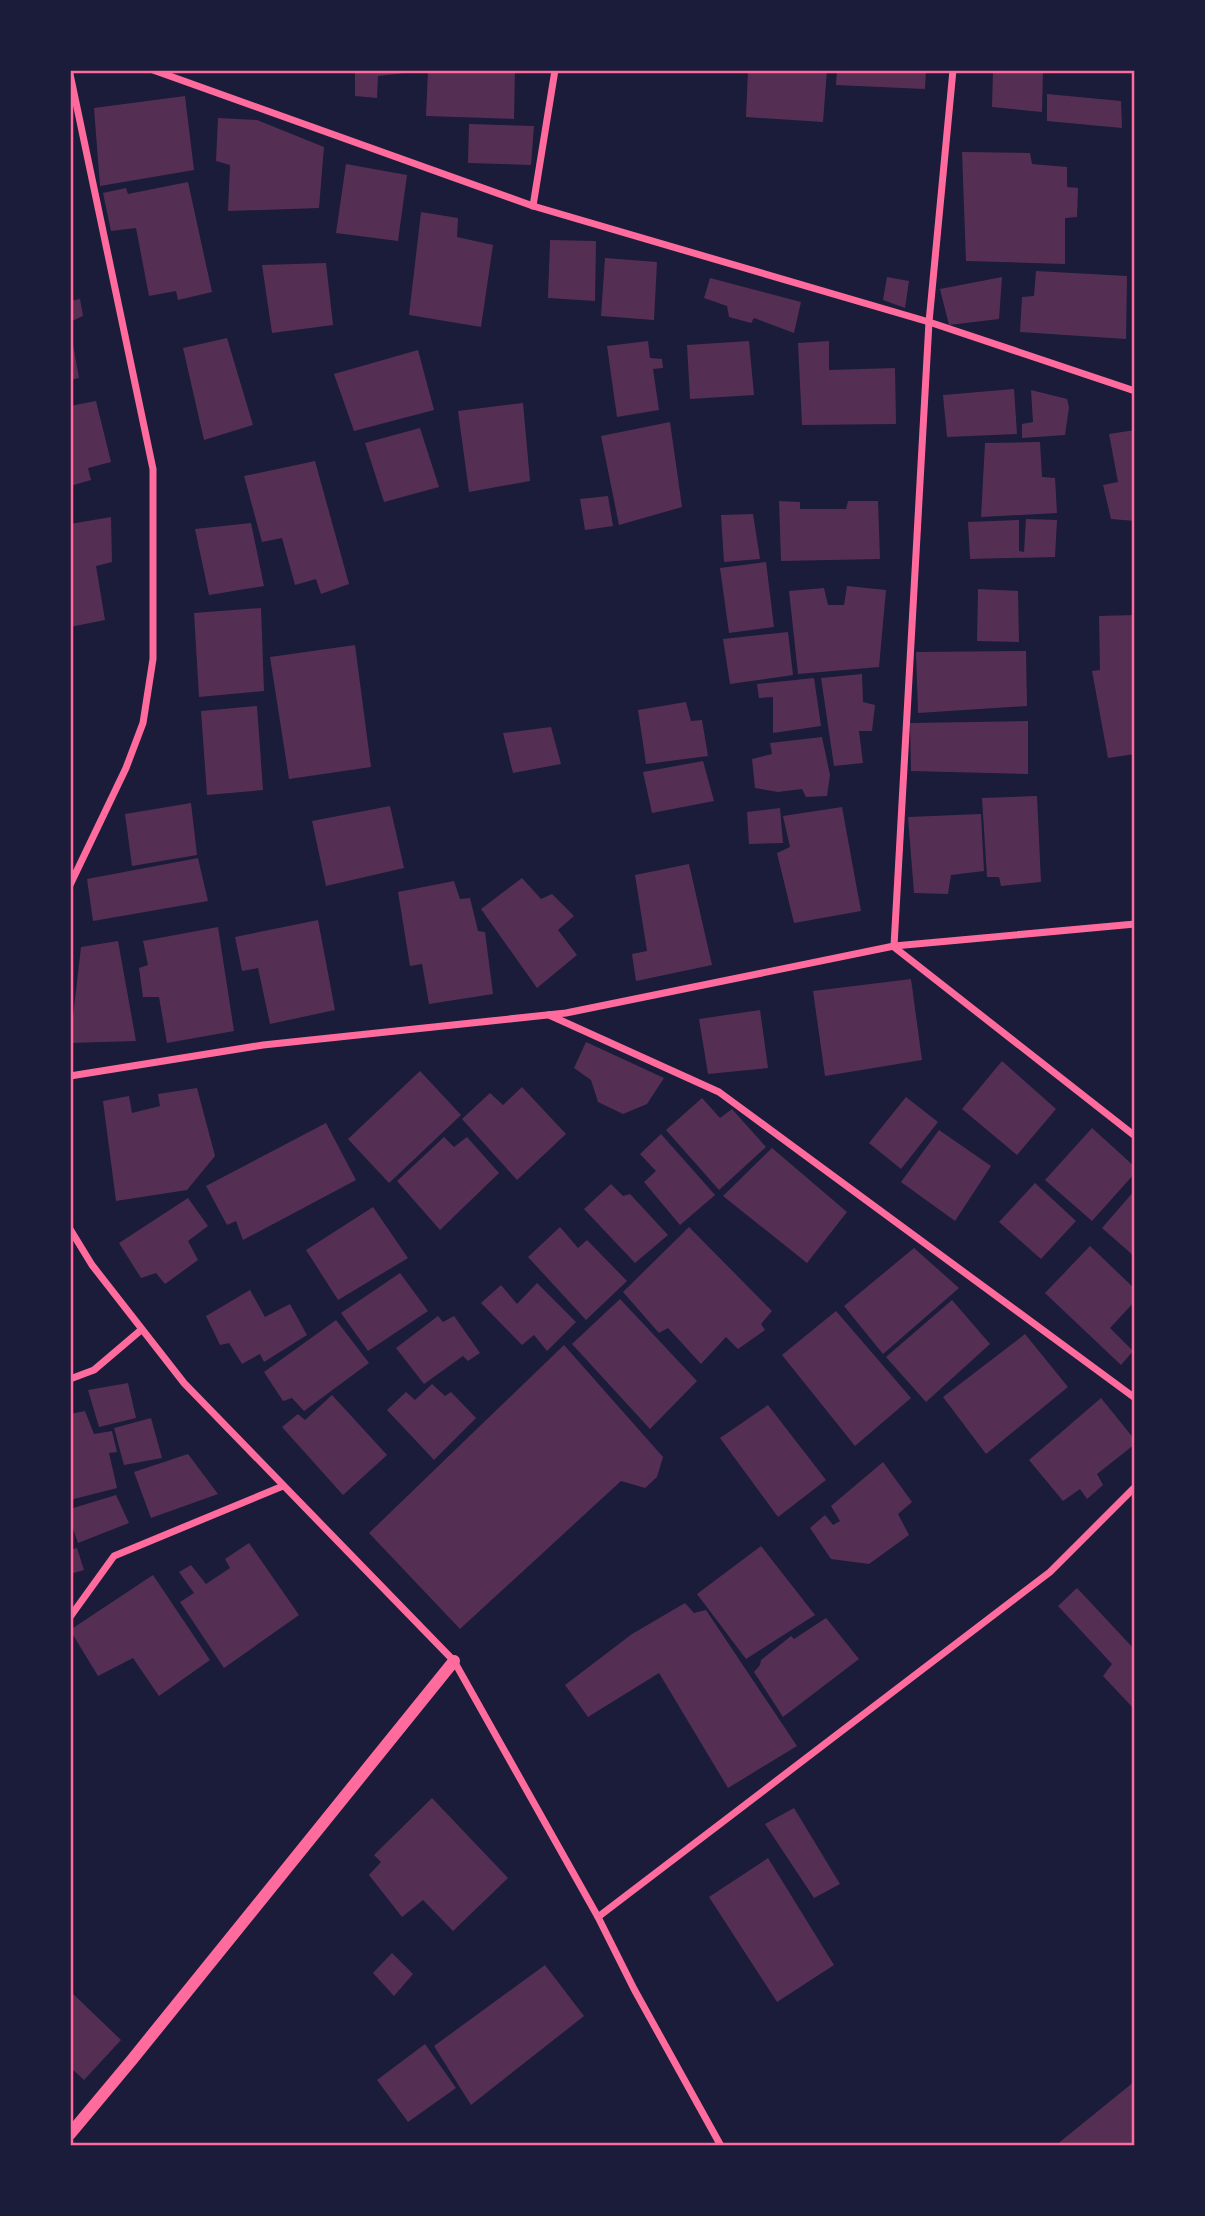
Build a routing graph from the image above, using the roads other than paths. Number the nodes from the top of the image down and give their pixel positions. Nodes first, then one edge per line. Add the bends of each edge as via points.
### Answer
1 (153, 70) edge
2 (555, 70) edge
3 (953, 70) edge
4 (70, 74) edge
5 (533, 206) junction
6 (929, 322) junction
7 (1135, 391) edge
8 (70, 884) edge
9 (1135, 924) edge
10 (894, 946) junction
11 (548, 1014) junction
12 (70, 1076) edge
13 (1135, 1136) edge
14 (70, 1229) edge
15 (141, 1330) junction
16 (70, 1379) edge
17 (1135, 1398) edge
18 (283, 1486) junction
19 (1135, 1487) edge
20 (70, 1617) edge
21 (454, 1661) junction
22 (598, 1917) junction
23 (70, 2133) edge
24 (721, 2146) edge

1 - 5 street
2 - 5 street
3 - 6 street
4 - 8 street via 153,469 153,659 142,723 126,768
5 - 6 street
6 - 7 street
6 - 10 street
9 - 10 street
10 - 11 street
10 - 13 street
11 - 12 street via 263,1045
11 - 17 street via 719,1092
14 - 15 street
15 - 16 street via 94,1370
15 - 18 street via 184,1383
18 - 20 street via 114,1556
18 - 21 street
19 - 22 street via 1051,1573
21 - 22 street
21 - 23 street
22 - 24 street

